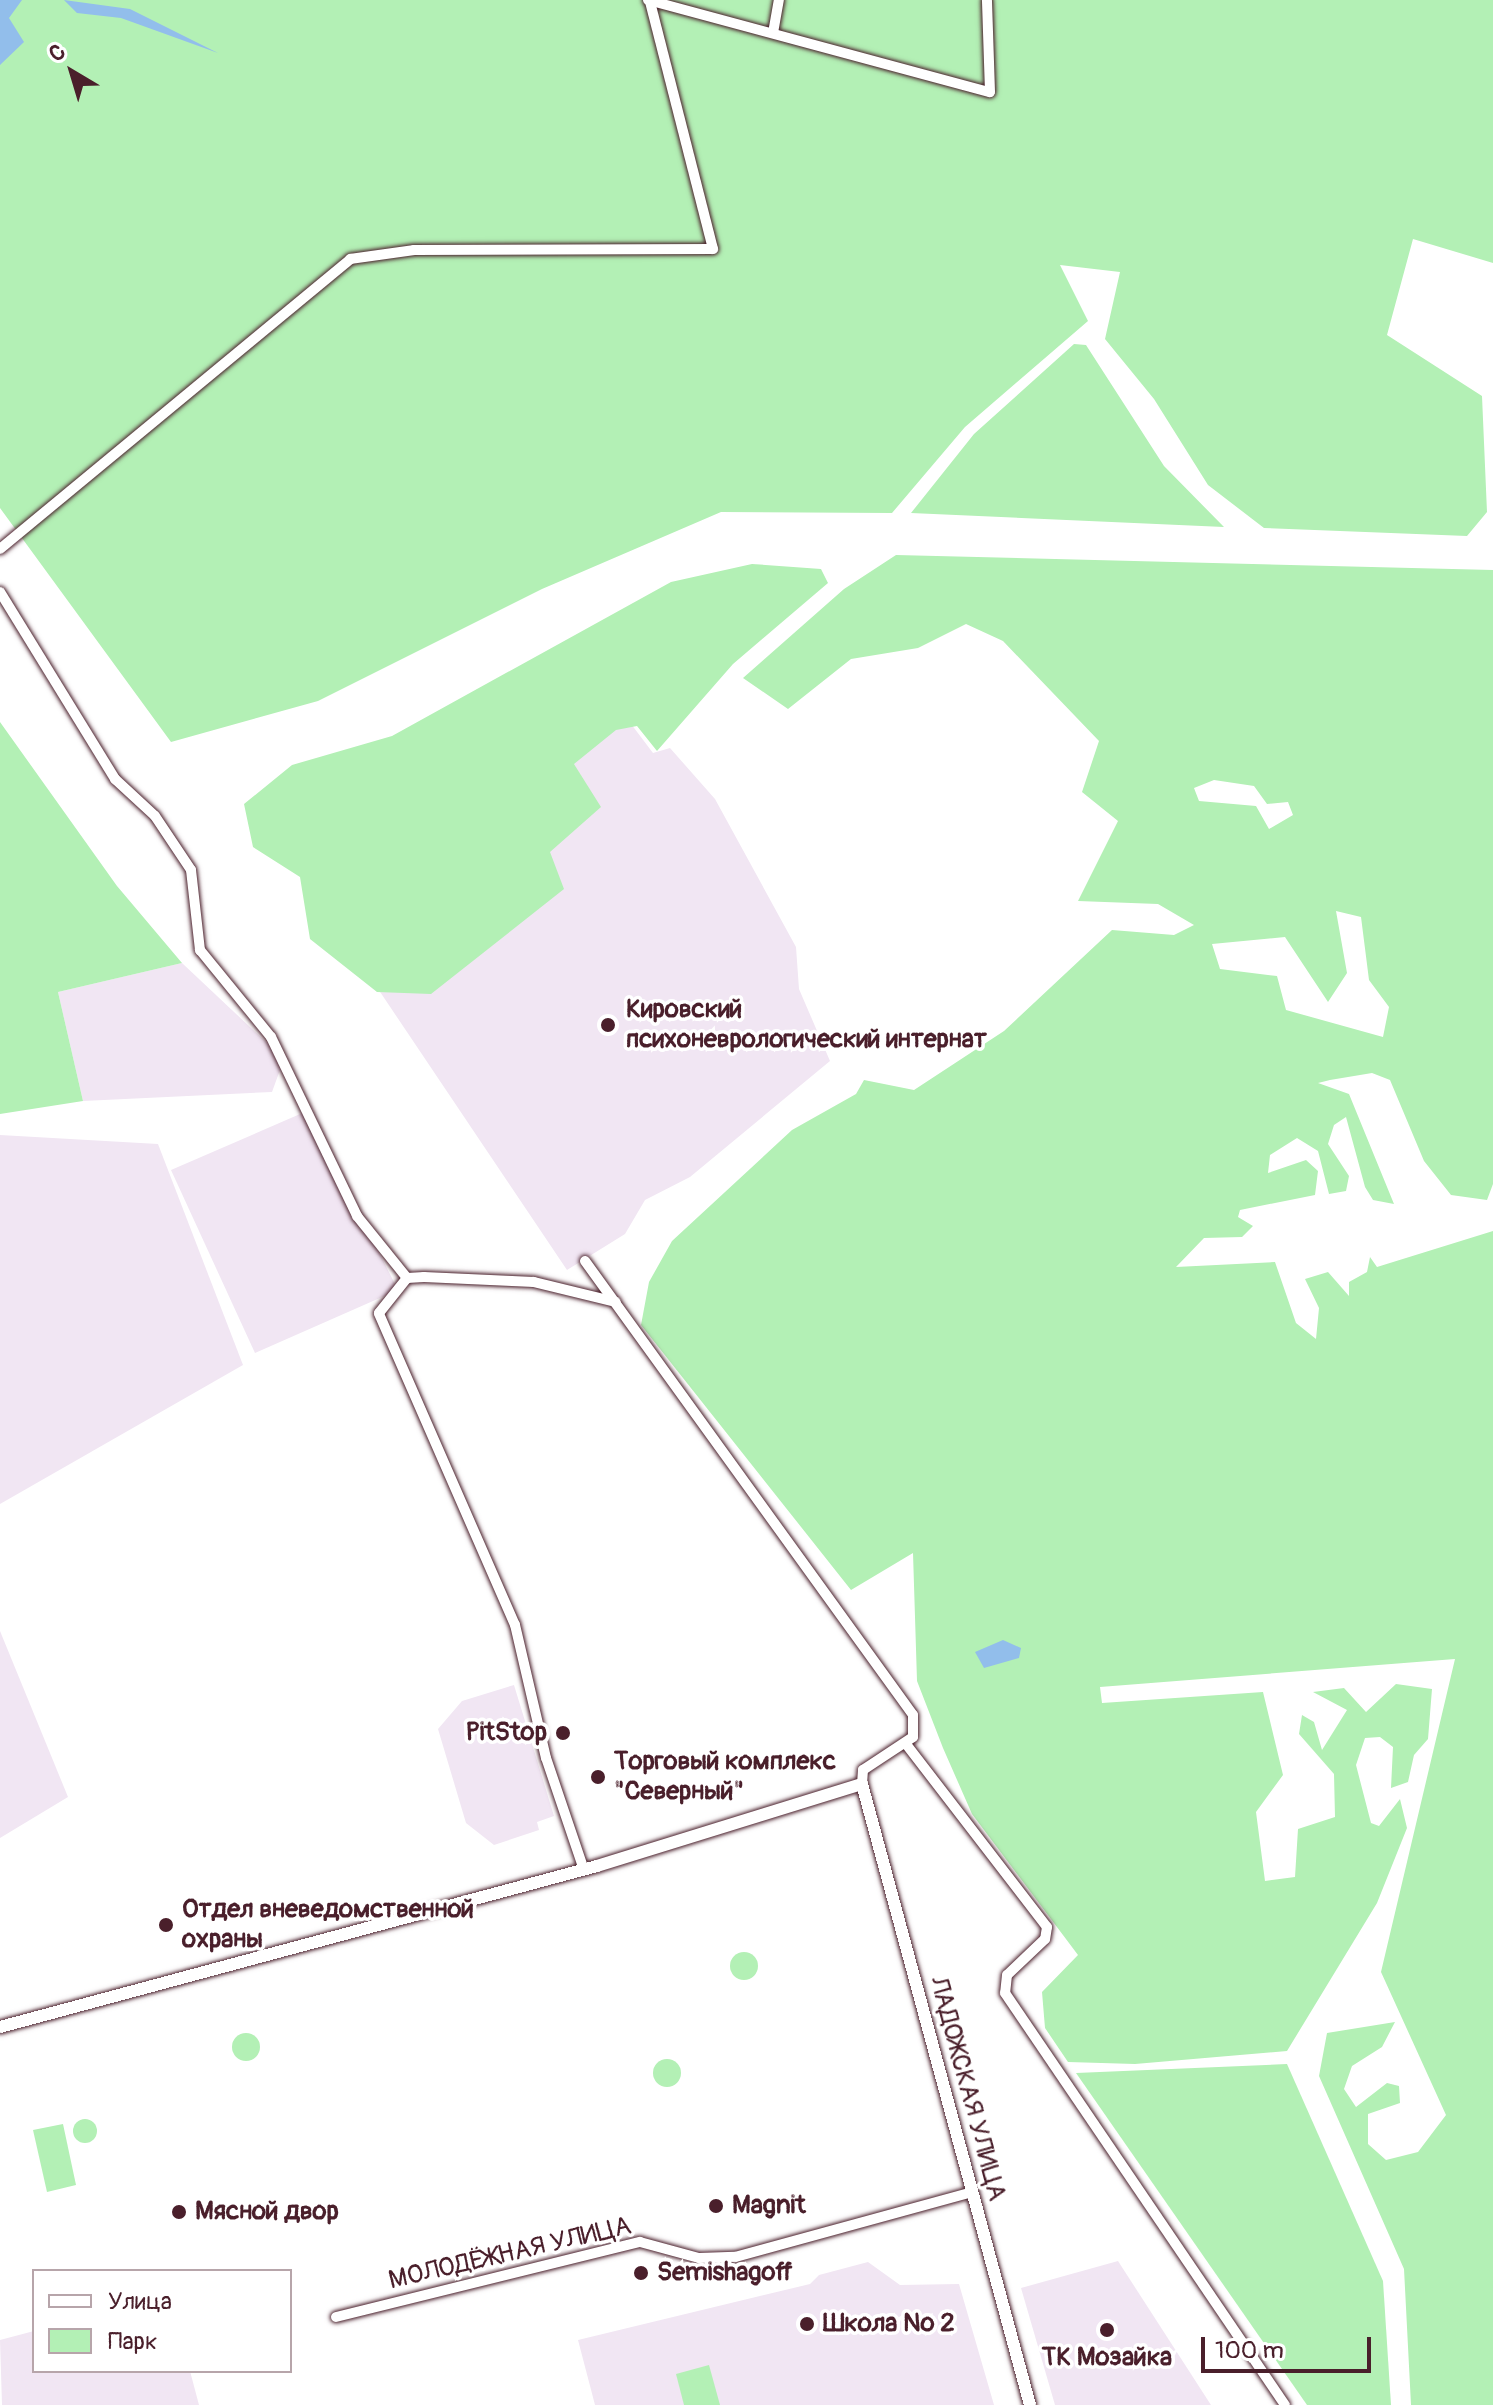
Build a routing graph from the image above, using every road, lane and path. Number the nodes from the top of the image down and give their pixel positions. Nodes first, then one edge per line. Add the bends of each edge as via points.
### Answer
1 (649, 0) edge
2 (779, 0) edge
3 (987, 0) edge
4 (773, 33) junction
5 (0, 549) edge
6 (0, 592) edge
7 (585, 1261) dead end
8 (407, 1278) junction
9 (616, 1302) junction
10 (906, 1744) junction
11 (862, 1784) junction
12 (584, 1870) junction
13 (0, 2027) edge
14 (972, 2192) junction
15 (336, 2317) dead end
16 (1030, 2405) edge
17 (1285, 2405) edge

1 - 4 street
1 - 5 street via 713,249 414,250 350,259
2 - 4 street
3 - 4 street via 990,92
6 - 8 street via 115,779 155,816 191,870 200,950 271,1037 357,1216
7 - 9 street
8 - 9 street via 534,1282
8 - 12 street via 379,1313 389,1349 515,1625 546,1758
9 - 10 street via 913,1715 918,1726
10 - 11 street via 863,1770
10 - 17 street via 1047,1927 1045,1939 1007,1975 1005,1993
11 - 12 street
11 - 14 street, ЛАДОЖСКАЯ УЛИЦА
12 - 13 street
14 - 15 street, МОЛОДЁЖНАЯ УЛИЦА via 735,2257 699,2258 640,2242
14 - 16 street, ЛАДОЖСКАЯ УЛИЦА

